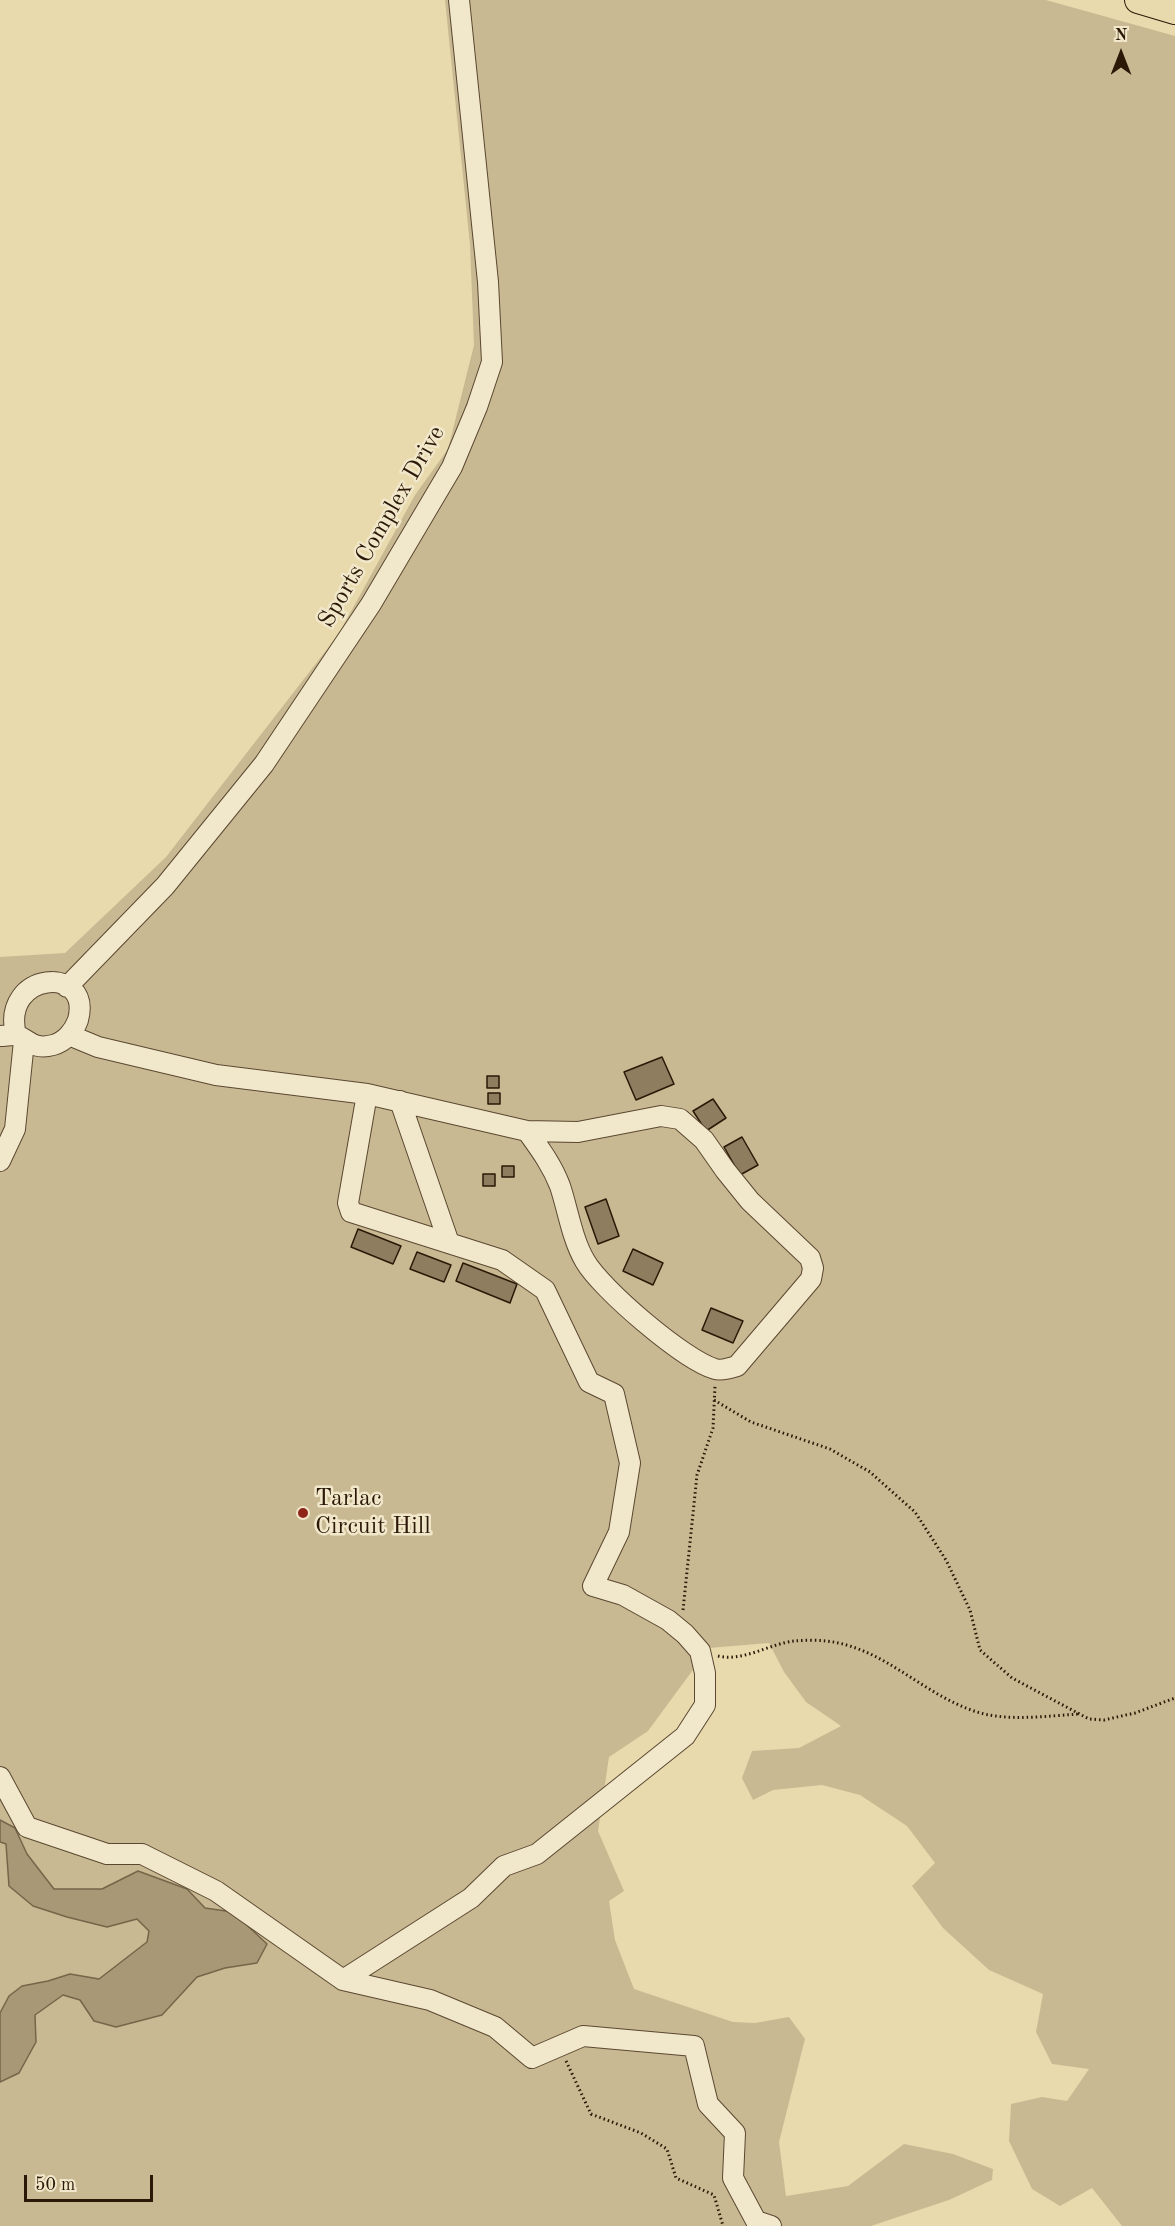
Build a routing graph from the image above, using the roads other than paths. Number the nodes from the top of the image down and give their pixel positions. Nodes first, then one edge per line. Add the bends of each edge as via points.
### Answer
1 (459, 0) edge
2 (1138, 0) edge
3 (1175, 10) edge
4 (67, 987) junction
5 (69, 1035) junction
6 (13, 1037) edge
7 (367, 1094) junction
8 (400, 1101) junction
9 (527, 1131) junction
10 (0, 1161) edge
11 (450, 1243) junction
12 (0, 1777) edge
13 (343, 1980) junction
14 (771, 2226) edge

1 - 4 street, Sports Complex Drive via 488,282 492,362 477,407 452,467 377,594 264,764 165,886
2 - 3 main road
4 - 5 street via 78,1000 79,1010
4 - 6 street via 46,981 21,991 11,1008
5 - 6 street via 43,1046
5 - 7 street via 98,1047 216,1075
6 - 10 street via 15,1129
7 - 8 street
7 - 11 street via 349,1210
8 - 9 street
8 - 11 street
9 - 9 street via 578,1132 661,1116 680,1119 704,1140 750,1201 810,1258 810,1278 738,1366 716,1369 681,1350 605,1287 584,1260 548,1158
11 - 13 street via 502,1260 545,1290 589,1382 614,1394 630,1463 619,1532 592,1586 623,1595 685,1634 700,1651 705,1705 685,1736 537,1854 504,1866 471,1898
12 - 13 street via 27,1827 107,1854 142,1854 216,1891
13 - 14 street via 430,2000 495,2027 532,2058 583,2037 694,2046 708,2104 735,2133 733,2178 756,2221

